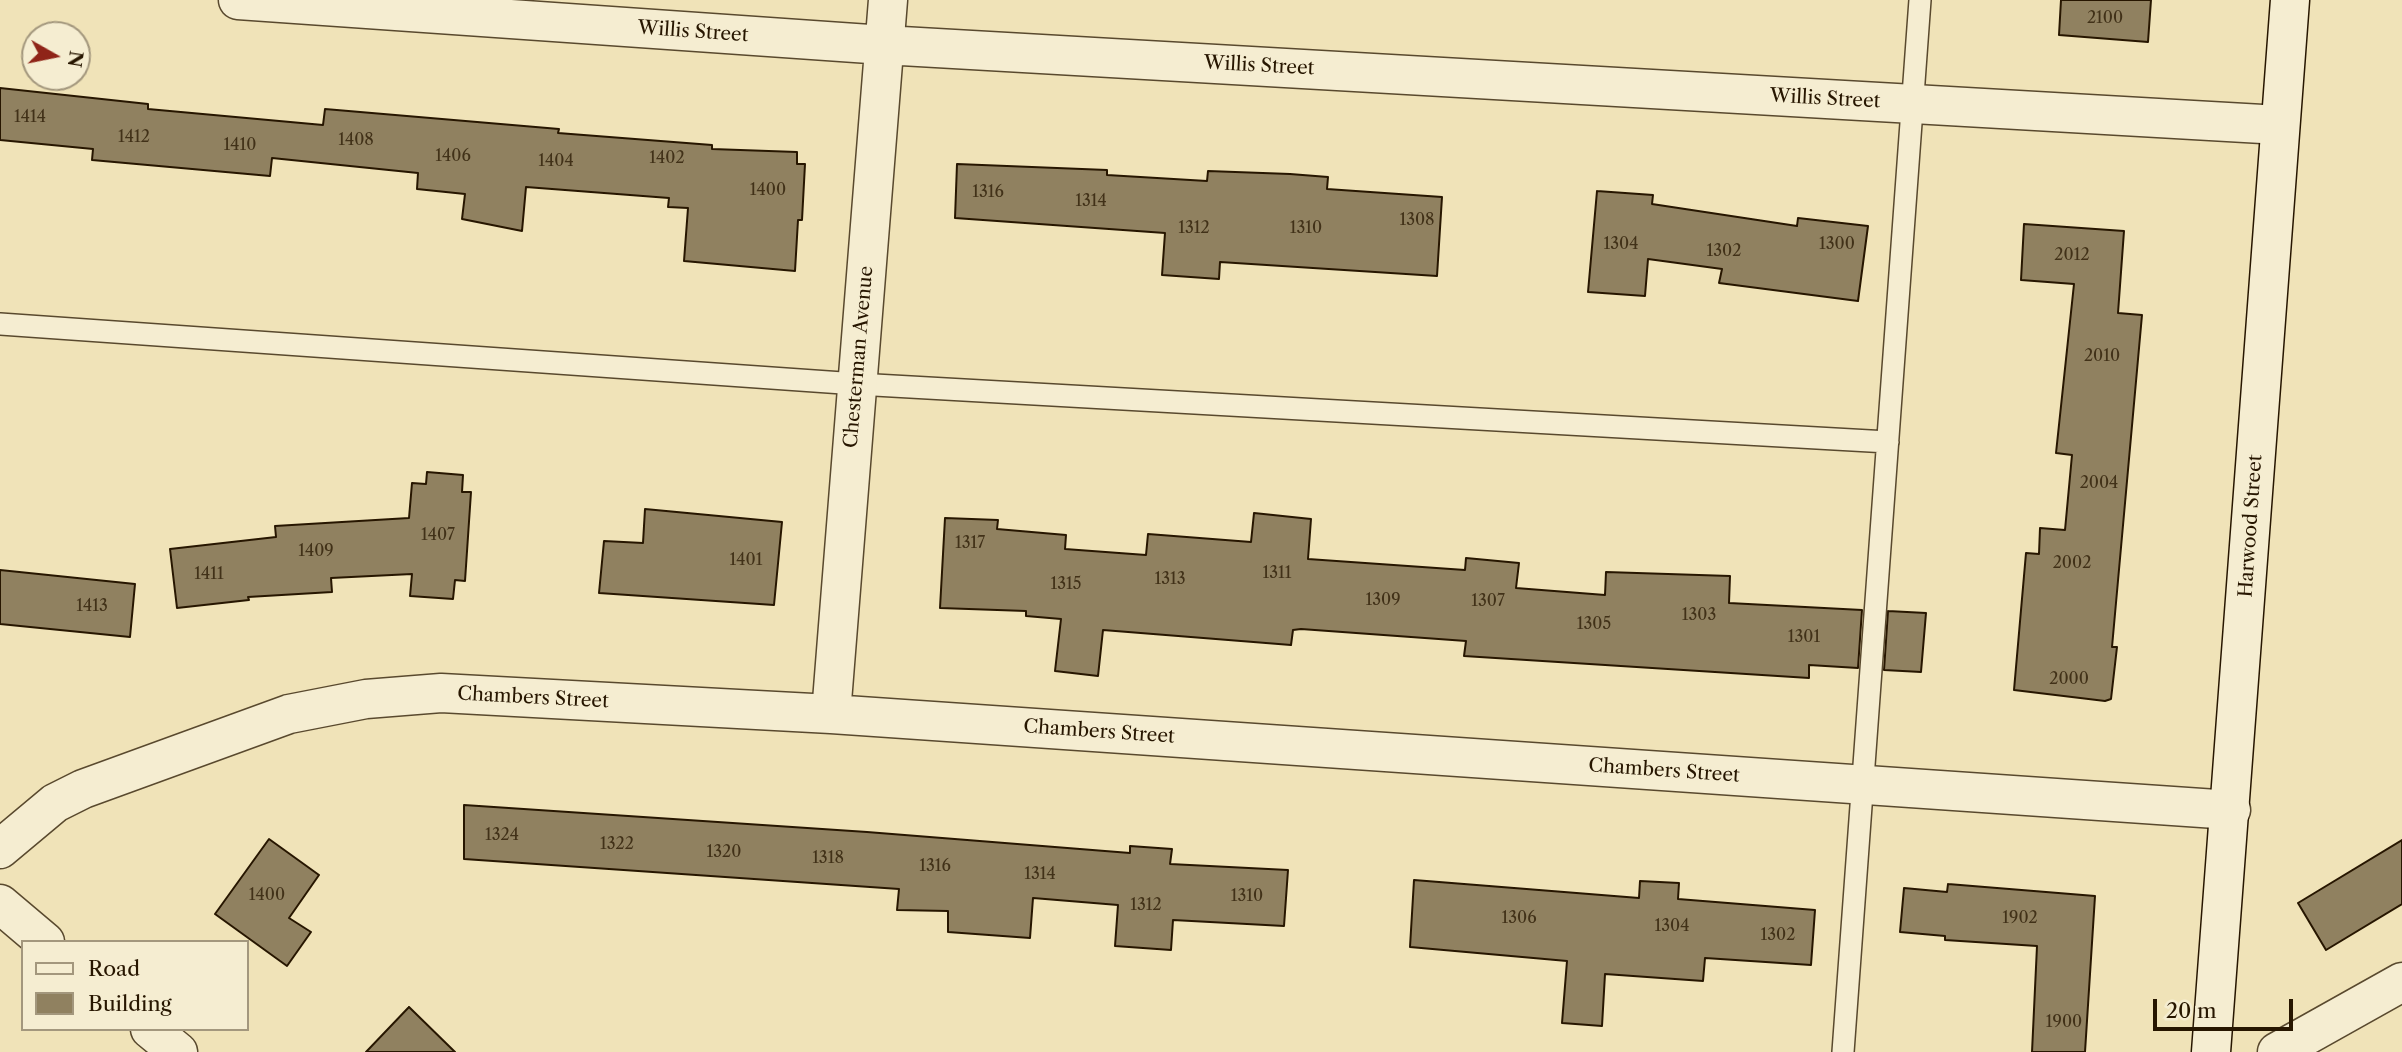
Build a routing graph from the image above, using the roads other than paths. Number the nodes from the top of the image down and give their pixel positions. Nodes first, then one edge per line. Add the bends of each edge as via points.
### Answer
1 (238, 0) edge
2 (888, 0) edge
3 (1920, 0) edge
4 (2290, 0) edge
5 (884, 45) junction
6 (1913, 104) junction
7 (2280, 125) junction
8 (0, 324) edge
9 (857, 384) junction
10 (1888, 442) junction
11 (831, 714) junction
12 (1863, 785) junction
13 (2231, 810) junction
14 (0, 849) edge
15 (0, 904) edge
16 (44, 940) edge
17 (2402, 982) edge
18 (152, 1031) edge
19 (178, 1052) edge
20 (1843, 1052) edge
21 (2211, 1052) edge
22 (2277, 1052) edge

1 - 5 street, Willis Street
2 - 5 street, Chesterman Avenue
3 - 6 lane
4 - 7 street, Harwood Street
5 - 6 street, Willis Street
5 - 9 street, Chesterman Avenue
6 - 7 street, Willis Street
6 - 10 lane
7 - 13 street, Harwood Street
8 - 9 lane
9 - 10 lane
9 - 11 street, Chesterman Avenue
10 - 12 lane
11 - 12 street, Chambers Street
11 - 14 street, Chambers Street via 441,693 366,699 289,714 83,789 55,803
12 - 13 street, Chambers Street
12 - 20 lane
13 - 21 street, Harwood Street
15 - 16 street
17 - 22 street
18 - 19 street

